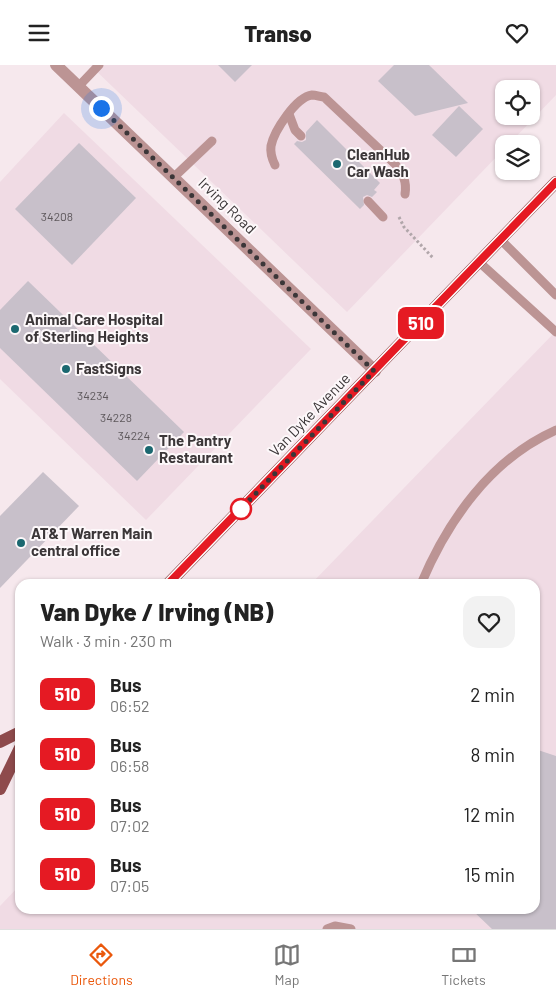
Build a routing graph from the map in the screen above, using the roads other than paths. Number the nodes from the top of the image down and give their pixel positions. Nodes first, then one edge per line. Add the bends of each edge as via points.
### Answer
1 (56, 65) edge
2 (99, 65) edge
3 (78, 87) junction
4 (289, 114) junction
5 (301, 137) dead end
6 (212, 141) dead end
7 (275, 165) dead end
8 (174, 177) junction
9 (556, 182) edge
10 (405, 194) dead end
11 (368, 201) dead end
12 (383, 217) dead end
13 (500, 239) junction
14 (479, 262) junction
15 (556, 295) edge
16 (556, 332) edge
17 (374, 371) junction
18 (556, 430) edge
19 (173, 579) edge
20 (423, 579) edge
21 (15, 734) edge
22 (0, 742) edge
23 (15, 758) edge
24 (0, 789) edge
25 (327, 929) edge
26 (352, 929) edge

1 - 3 street, Irving Road
2 - 3 lane
3 - 8 street, Irving Road
4 - 5 lane
4 - 7 lane via 278,127 271,146
4 - 10 lane via 302,99 313,95 324,97 403,174 407,184
6 - 8 lane
8 - 17 street, Irving Road
9 - 13 main road, Van Dyke Avenue
11 - 12 lane
13 - 14 main road, Van Dyke Avenue
13 - 15 lane
14 - 16 lane
14 - 17 main road, Van Dyke Avenue
17 - 19 main road, Van Dyke Avenue
18 - 20 lane via 502,465 474,493 442,539
21 - 22 main road
23 - 24 main road
25 - 26 lane

